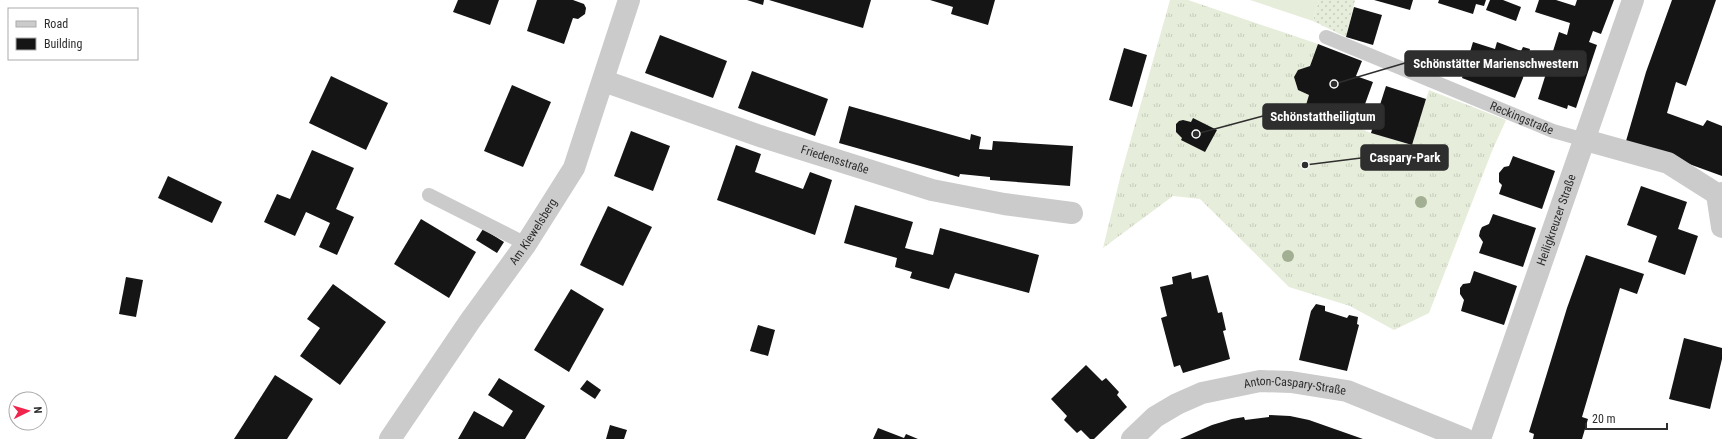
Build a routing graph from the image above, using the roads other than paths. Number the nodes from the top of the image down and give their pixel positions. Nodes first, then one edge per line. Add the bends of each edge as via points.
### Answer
1 (629, 0) edge
2 (1633, 0) edge
3 (1326, 37) dead end
4 (604, 81) junction
5 (1585, 140) junction
6 (1719, 194) edge
7 (429, 195) dead end
8 (1072, 213) dead end
9 (1722, 227) edge
10 (526, 244) junction
11 (390, 439) edge
12 (1132, 439) edge
13 (1465, 439) edge
14 (1480, 439) edge

1 - 4 street, Am Kiewelsberg
2 - 5 street, Heiligkreuzer Straße
3 - 5 lane, Reckingstraße via 1553,131
4 - 8 street, Friedensstraße via 763,137 932,190 1004,204
4 - 10 street, Am Kiewelsberg via 574,168
5 - 6 street, Reckingstraße via 1668,163
5 - 14 street, Heiligkreuzer Straße
6 - 9 street, Reckingstraße
7 - 10 lane
10 - 11 street, Am Kiewelsberg
12 - 13 street, Anton-Caspary-Straße via 1155,417 1177,404 1202,393 1260,381 1291,382 1346,392

